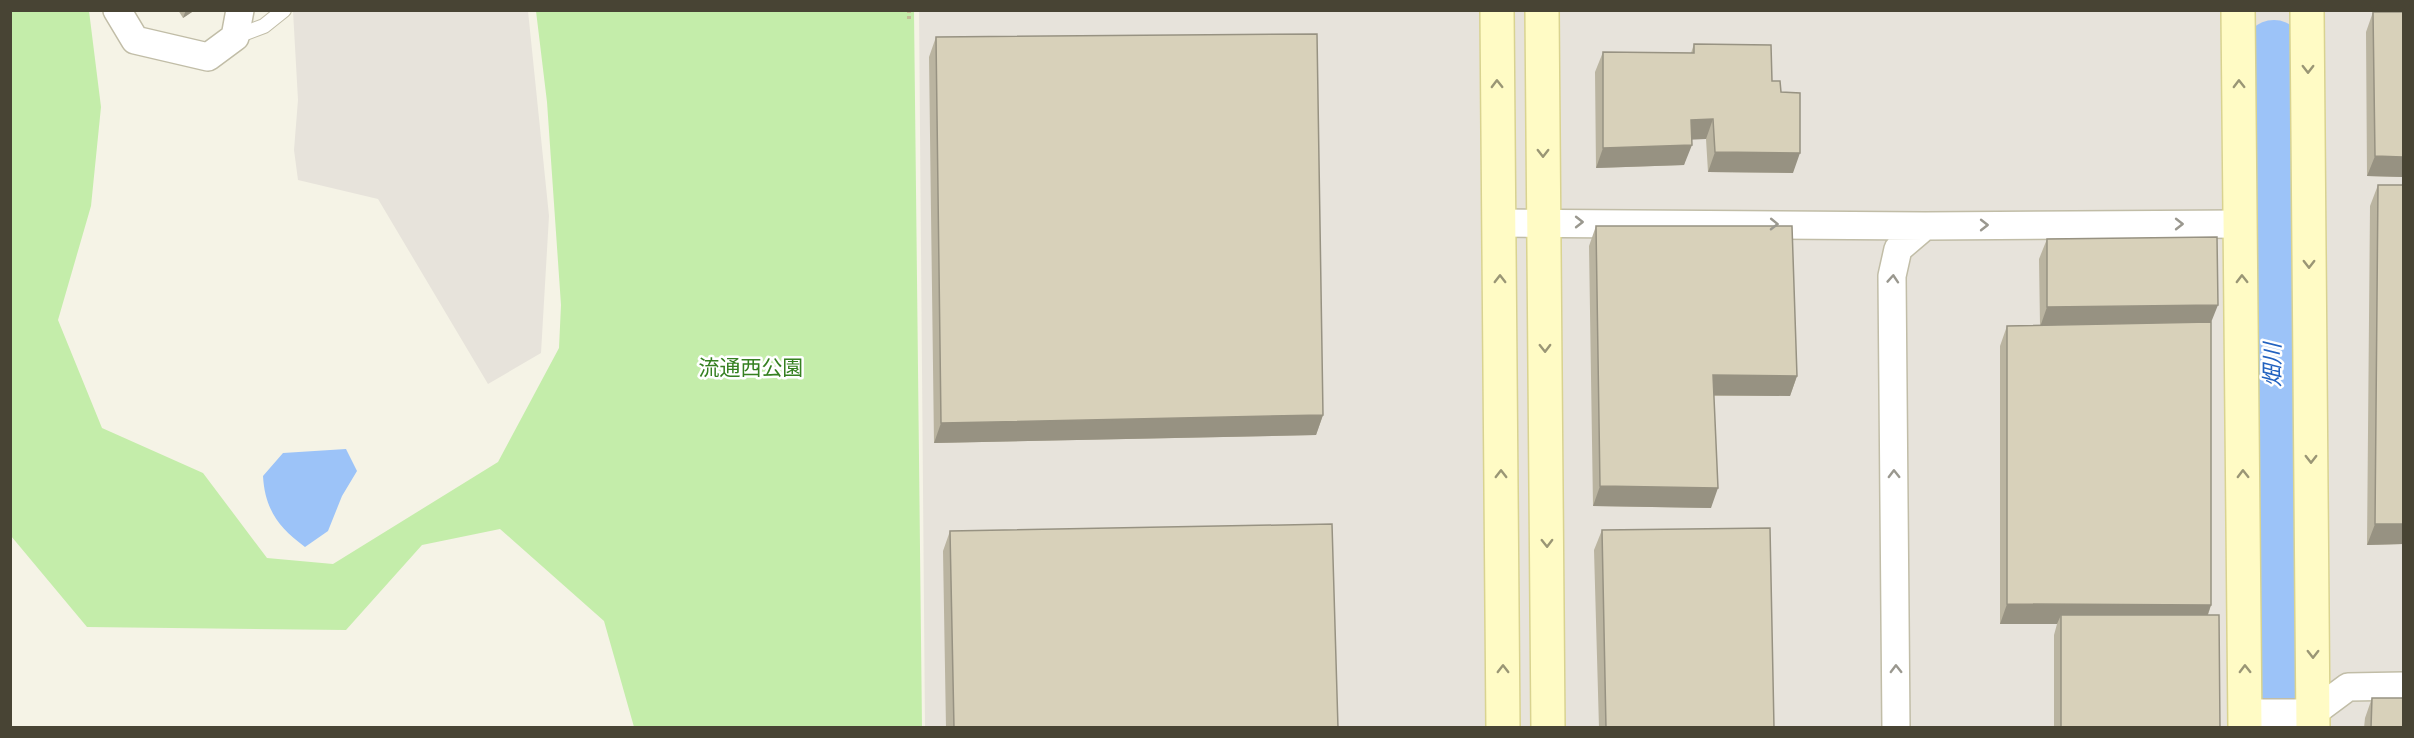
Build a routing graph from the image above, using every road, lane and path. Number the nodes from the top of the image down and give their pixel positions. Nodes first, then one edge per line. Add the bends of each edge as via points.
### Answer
1 (117, 10) edge
2 (240, 10) edge
3 (284, 10) edge
4 (909, 10) edge
5 (1497, 10) edge
6 (1542, 10) edge
7 (2238, 10) edge
8 (2307, 10) edge
9 (909, 19) dead end
10 (234, 37) junction
11 (1544, 222) junction
12 (1499, 223) junction
13 (2241, 224) junction
14 (1925, 226) junction
15 (2403, 686) edge
16 (2245, 720) edge
17 (2313, 721) edge
18 (1503, 728) edge
19 (1548, 728) edge
20 (1896, 728) edge

1 - 10 street via 135,40 197,55 208,57
2 - 10 street
3 - 10 lane via 264,26
4 - 9 path
12 -> 5 street
6 -> 11 street
13 -> 7 street
8 -> 17 street
11 - 12 street
11 -> 14 street
11 -> 19 street
18 -> 12 street
14 -> 13 street
16 -> 13 street
20 -> 14 street via 1892,276 1898,249
15 - 17 street via 2348,687
16 - 17 street

